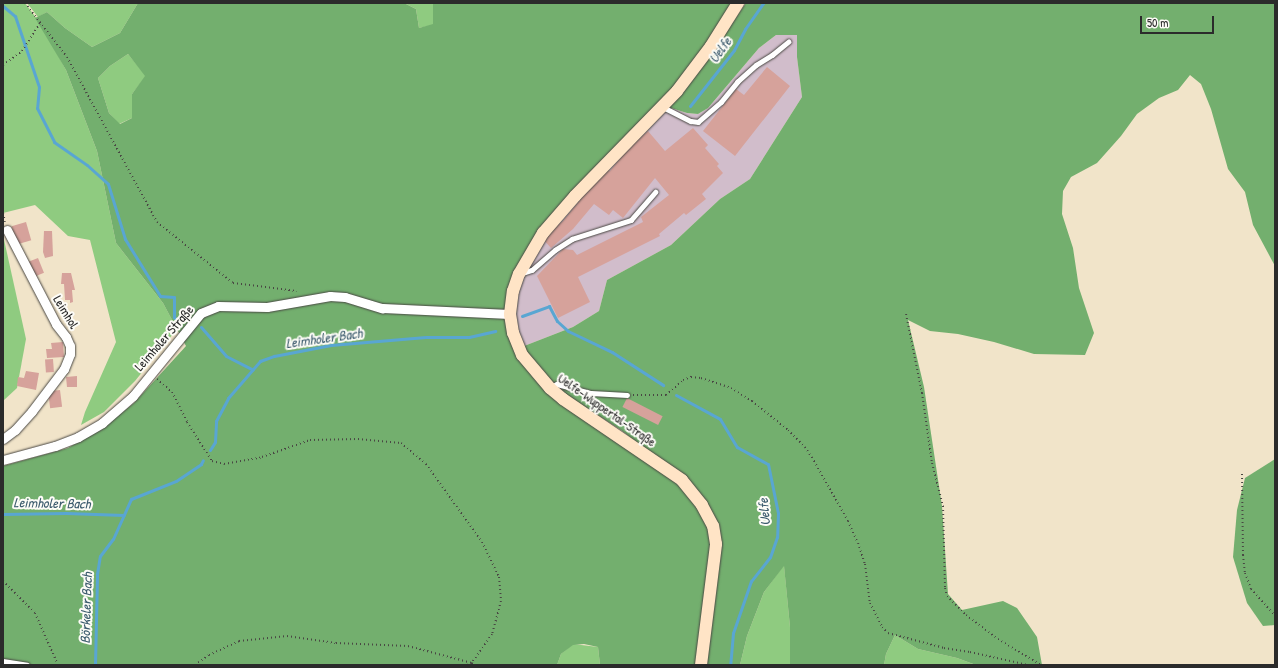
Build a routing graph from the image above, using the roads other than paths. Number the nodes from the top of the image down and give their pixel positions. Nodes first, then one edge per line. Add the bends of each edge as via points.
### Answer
1 (738, 3) edge
2 (788, 42) dead end
3 (663, 107) junction
4 (655, 192) dead end
5 (7, 230) dead end
6 (519, 274) junction
7 (510, 314) junction
8 (550, 388) junction
9 (626, 395) road end
10 (3, 439) edge
11 (3, 460) edge
12 (3, 661) edge
13 (27, 665) edge
14 (701, 665) edge

1 - 3 main road, Uelfe-Wuppertal-Straße via 693,71
2 - 3 lane via 772,56 756,65 722,102 698,122
3 - 6 main road, Uelfe-Wuppertal-Straße via 542,233
4 - 6 lane via 631,220 572,239 532,270
5 - 10 street, Leimhol via 56,324 66,337 70,354 64,369 32,411
6 - 7 main road, Uelfe-Wuppertal-Straße via 513,291
7 - 8 main road, Uelfe-Wuppertal-Straße via 512,333 522,355
7 - 11 street, Leimholer Straße via 382,308 344,297 330,296 267,307 218,306 201,313 133,396 102,423 78,437 55,446
8 - 9 lane via 557,384 591,393
8 - 14 main road, Uelfe-Wuppertal-Straße via 676,476 702,505 713,526 716,544
12 - 13 lane

